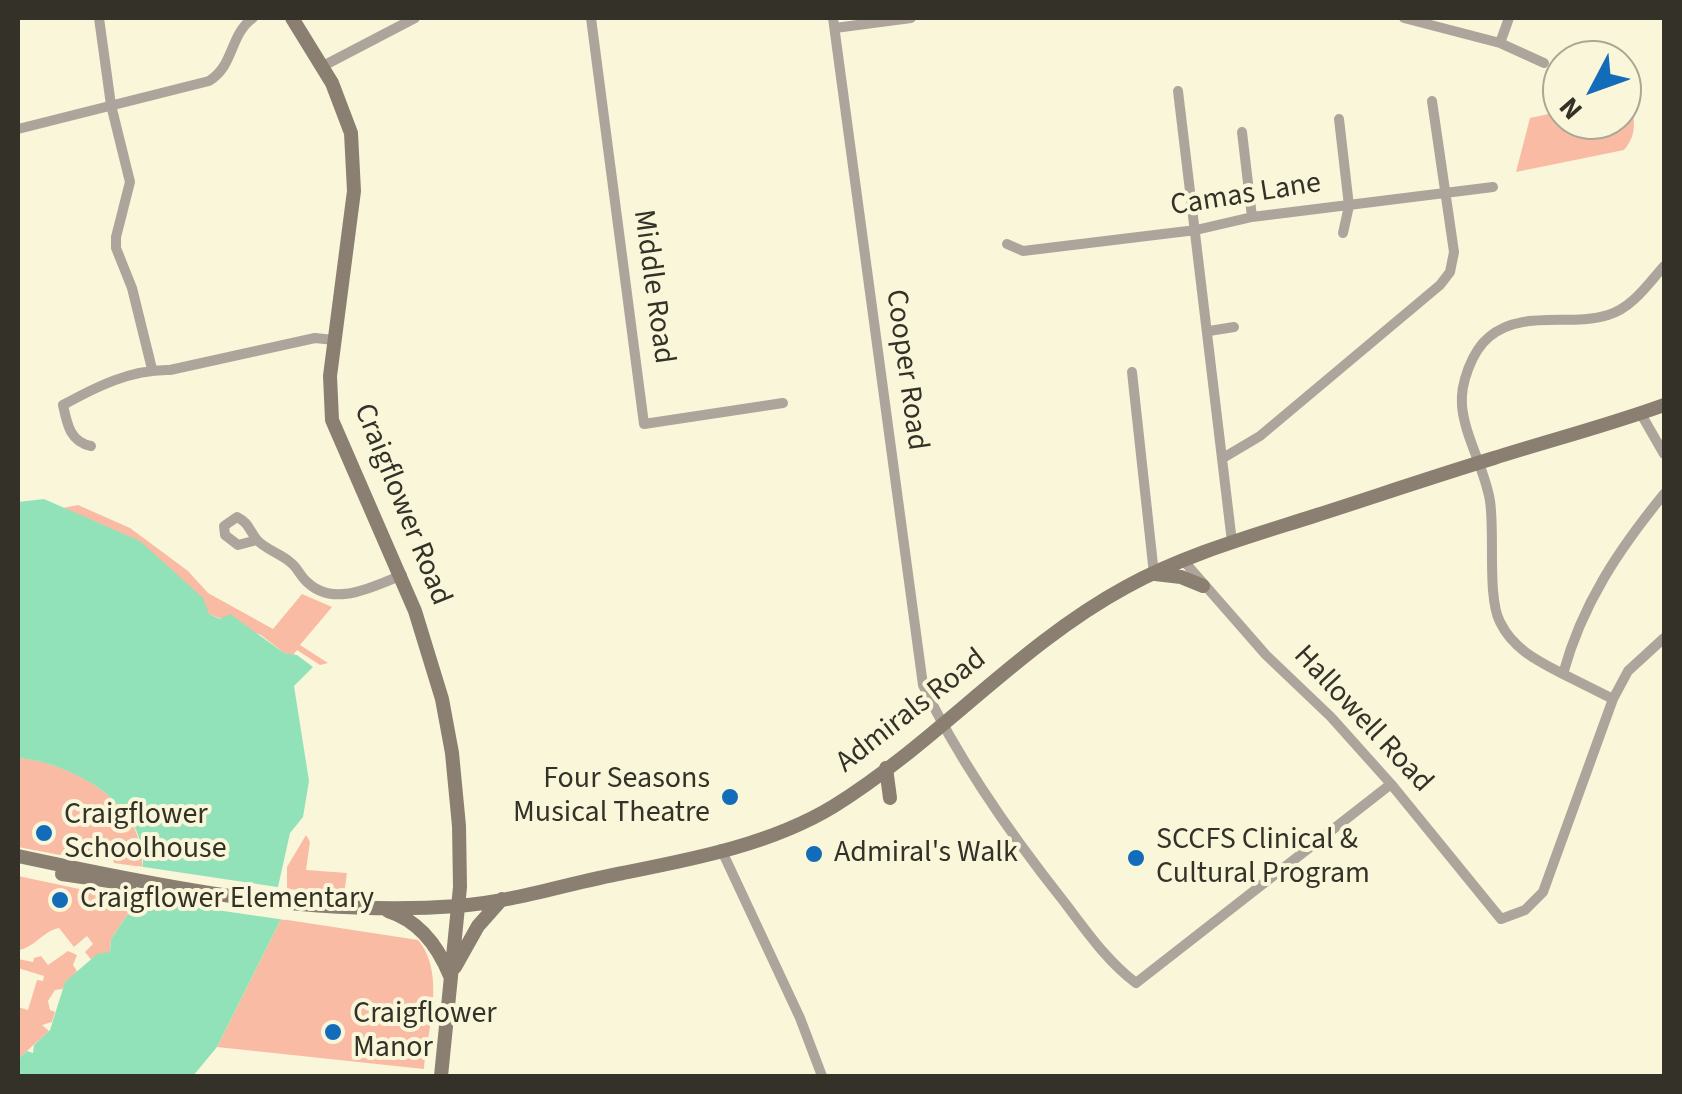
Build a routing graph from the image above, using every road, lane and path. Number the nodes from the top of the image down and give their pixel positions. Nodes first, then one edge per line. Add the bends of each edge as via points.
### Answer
1 (100, 18) edge
2 (253, 18) edge
3 (292, 18) edge
4 (416, 18) edge
5 (591, 18) edge
6 (911, 18) edge
7 (1404, 18) edge
8 (1509, 18) edge
9 (834, 23) edge
10 (1500, 43) junction
11 (1542, 62) edge
12 (323, 66) junction
13 (1178, 91) dead end
14 (1432, 100) dead end
15 (112, 106) junction
16 (1339, 118) dead end
17 (18, 128) edge
18 (1242, 132) dead end
19 (1492, 187) dead end
20 (1447, 194) junction
21 (1349, 206) junction
22 (1252, 218) junction
23 (1196, 230) junction
24 (1343, 233) dead end
25 (1007, 244) dead end
26 (1664, 266) edge
27 (1234, 327) dead end
28 (1208, 331) junction
29 (334, 340) junction
30 (152, 370) junction
31 (1132, 372) dead end
32 (783, 403) dead end
33 (1664, 406) edge
34 (1641, 414) junction
35 (91, 446) dead end
36 (1664, 454) edge
37 (1223, 458) junction
38 (1479, 462) junction
39 (1664, 494) edge
40 (258, 540) dead end
41 (1232, 542) junction
42 (1182, 559) junction
43 (1154, 574) junction
44 (402, 575) junction
45 (1203, 586) junction
46 (1664, 638) edge
47 (1564, 674) junction
48 (1613, 699) junction
49 (941, 726) junction
50 (886, 768) junction
51 (1391, 784) junction
52 (863, 785) junction
53 (721, 849) junction
54 (18, 860) edge
55 (503, 898) junction
56 (458, 906) junction
57 (382, 908) junction
58 (450, 977) junction
59 (441, 1076) edge
60 (822, 1076) edge

1 - 15 street
2 - 15 street via 214,78
3 - 12 main road, Craigflower Road
4 - 12 street
5 - 32 street, Middle Road via 644,424
6 - 9 street
7 - 10 street
8 - 10 street
9 - 49 street, Cooper Road via 923,685
10 - 11 street
12 - 29 main road, Craigflower Road via 346,117 354,164
13 - 23 street
14 - 20 street
15 - 17 street
15 - 30 street via 130,182 116,248
16 - 21 street
18 - 22 street
19 - 20 street, Camas Lane
20 - 21 street, Camas Lane
20 - 37 street via 1454,252 1440,285 1260,436
21 - 22 street, Camas Lane
21 - 24 street
22 - 23 street, Camas Lane
23 - 25 street, Camas Lane via 1023,251
23 - 28 street
26 - 38 street via 1631,302 1608,315 1516,323 1489,337 1469,364 1462,404
27 - 28 street
28 - 37 street
29 - 30 street via 314,338
29 - 44 main road, Craigflower Road via 332,420
30 - 35 street via 101,384 63,405 69,431
31 - 43 street
33 - 34 main road, Admirals Road
34 - 36 street
34 - 38 main road, Admirals Road
37 - 41 street
38 - 41 main road, Admirals Road
38 - 47 street via 1490,500 1499,621 1526,654
39 - 47 street via 1605,572
40 - 44 street via 327,594 342,596
41 - 42 main road, Admirals Road
42 - 43 main road, Admirals Road
42 - 45 street, Hallowell Road
43 - 45 main road
43 - 49 main road, Admirals Road via 1060,630
44 - 56 main road, Craigflower Road via 429,651 450,743
45 - 51 street, Hallowell Road
46 - 48 street via 1628,671
47 - 48 street
48 - 51 street, Hallowell Road via 1548,881 1525,910 1501,919
49 - 50 main road, Admirals Road
49 - 51 street, Cooper Road via 1027,855 1109,960 1136,983
50 - 52 main road, Admirals Road
50 - 52 main road via 890,798
52 - 53 main road, Admirals Road via 806,822
53 - 55 main road, Admirals Road
53 - 60 street
54 - 57 main road, Admirals Road via 299,906
55 - 56 main road, Admirals Road
55 - 58 main road via 478,926
56 - 57 main road, Admirals Road
56 - 58 main road, Craigflower Road
57 - 58 main road via 425,932
58 - 59 main road, Craigflower Road

